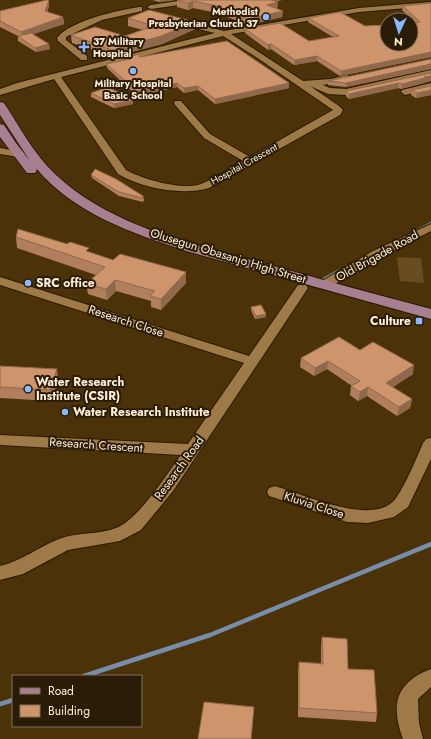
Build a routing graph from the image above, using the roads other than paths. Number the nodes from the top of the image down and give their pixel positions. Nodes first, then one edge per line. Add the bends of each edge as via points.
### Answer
1 (200, 0) edge
2 (376, 0) edge
3 (431, 4) edge
4 (386, 6) junction
5 (165, 18) edge
6 (224, 33) junction
7 (84, 58) dead end
8 (431, 73) edge
9 (56, 76) junction
10 (352, 77) edge
11 (314, 83) junction
12 (301, 84) junction
13 (20, 85) junction
14 (0, 86) edge
15 (431, 86) edge
16 (0, 92) edge
17 (405, 92) dead end
18 (178, 103) dead end
19 (0, 105) edge
20 (1, 134) edge
21 (0, 151) edge
22 (18, 154) junction
23 (250, 161) junction
24 (431, 228) edge
25 (0, 281) edge
26 (324, 285) junction
27 (302, 288) junction
28 (431, 314) edge
29 (431, 323) edge
30 (252, 361) junction
31 (0, 440) edge
32 (431, 442) edge
33 (192, 450) junction
34 (275, 492) dead end
35 (0, 572) edge
36 (431, 678) edge
37 (413, 739) edge

1 - 7 street via 151,11 126,10 63,35 62,41
2 - 4 street
3 - 4 street
4 - 6 street
5 - 6 street
6 - 9 street
6 - 12 street, Hospital Crescent
8 - 11 street via 346,92 328,91
9 - 13 street
9 - 23 street, Hospital Crescent via 119,169 126,175 179,188 196,189
10 - 11 street
11 - 12 street
12 - 23 street, Hospital Crescent via 336,108 337,113
13 - 14 street
13 - 16 street
15 - 17 street
18 - 23 street via 207,136
19 - 26 main road, Olusegun Obasanjo High Street via 31,153 50,176 98,211 160,238
20 - 22 main road, Olusegun Obasanjo High Street
21 - 22 street
22 - 27 main road, Olusegun Obasanjo High Street via 30,170 56,194 103,223 153,244
24 - 26 street, Old Brigade Road via 377,254
25 - 30 street, Research Close
26 - 28 main road, Olusegun Obasanjo High Street
27 - 29 main road, Olusegun Obasanjo High Street
27 - 30 street, Research Road
30 - 33 street, Research Road
31 - 33 street, Research Crescent
32 - 34 street, Kluvia Close via 402,503 388,513 368,517 346,516
33 - 35 street, Research Road via 167,487 135,525 120,534 64,544 17,569
36 - 37 street via 422,682 408,696 409,731

